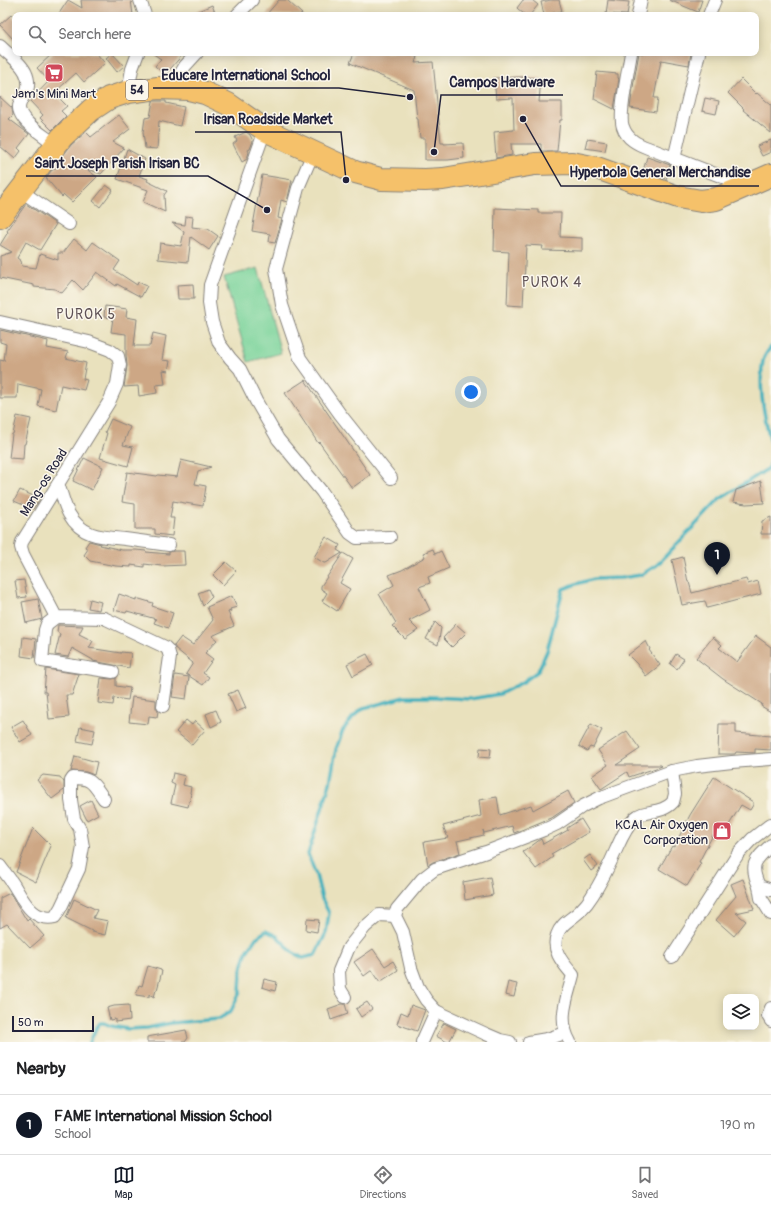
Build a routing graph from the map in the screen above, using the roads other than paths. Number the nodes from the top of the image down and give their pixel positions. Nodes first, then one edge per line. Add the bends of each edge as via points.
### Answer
1 (140, 0) edge
2 (252, 0) edge
3 (641, 0) edge
4 (715, 0) edge
5 (144, 12) edge
6 (240, 12) edge
7 (639, 12) edge
8 (710, 12) edge
9 (0, 46) edge
10 (137, 56) edge
11 (194, 56) edge
12 (630, 56) edge
13 (699, 56) edge
14 (172, 88) junction
15 (128, 92) junction
16 (265, 130) junction
17 (56, 145) junction
18 (312, 153) junction
19 (674, 159) junction
20 (771, 175) edge
21 (746, 186) junction
22 (20, 191) junction
23 (0, 217) edge
24 (69, 224) dead end
25 (0, 322) edge
26 (391, 478) dead end
27 (58, 484) junction
28 (390, 537) dead end
29 (169, 545) dead end
30 (56, 617) junction
31 (113, 672) dead end
32 (164, 706) dead end
33 (771, 759) edge
34 (672, 771) junction
35 (104, 799) dead end
36 (771, 824) edge
37 (771, 845) edge
38 (0, 866) edge
39 (759, 886) junction
40 (771, 890) edge
41 (771, 914) edge
42 (395, 916) junction
43 (672, 957) dead end
44 (345, 997) dead end
45 (771, 1008) edge
46 (436, 1012) junction
47 (771, 1021) edge
48 (568, 1038) edge
49 (422, 1042) edge
50 (510, 1042) edge
51 (529, 1042) edge
52 (534, 1042) edge

1 - 5 street
2 - 6 street
3 - 7 street
4 - 8 street
9 - 17 street via 23,68 27,77 27,90 22,97 19,111 25,121
10 - 15 street
11 - 14 street
12 - 19 street via 623,99 622,125 626,134 636,143
13 - 19 street
14 - 15 highway, 54
14 - 16 highway, 54 via 189,89 211,96 228,104
15 - 17 highway, 54 via 109,98 91,110
16 - 18 highway, 54
16 - 28 street via 210,285 212,322 219,343 240,369 278,439 322,492 350,533 357,538
17 - 22 highway, 54
18 - 21 highway, 54 via 355,172 381,178 443,180 535,164 572,163 597,168 678,197 701,201 716,199
18 - 26 street via 298,188 276,269 282,306 300,358
19 - 21 street
20 - 21 highway, 54
22 - 23 highway, 54
22 - 24 street
25 - 27 street, Mang-os Road via 90,342 118,356 120,365 117,384 109,402
27 - 29 street via 68,513 79,528 106,538
27 - 30 street, Mang-os Road via 21,547
30 - 31 street via 47,624 45,630 42,660
30 - 32 street via 104,618 165,647 170,657
33 - 34 street
34 - 42 street via 599,798 544,830 435,869 422,879 397,909
34 - 48 street via 675,794 673,802 664,809 636,817 591,897 580,911 563,925 557,935 559,958 573,975 563,1020
35 - 38 street via 90,780 73,778 71,781 74,819 80,829 83,846 79,869 55,917 40,916 25,905
36 - 43 street via 738,854
37 - 39 street via 755,863 754,875
39 - 40 street
39 - 41 street via 761,898
42 - 44 street via 379,915 365,927 349,947 340,971 340,989
42 - 46 street via 403,932 418,987
45 - 47 street via 768,1016
46 - 49 street
46 - 50 street
48 - 52 street
51 - 52 street

